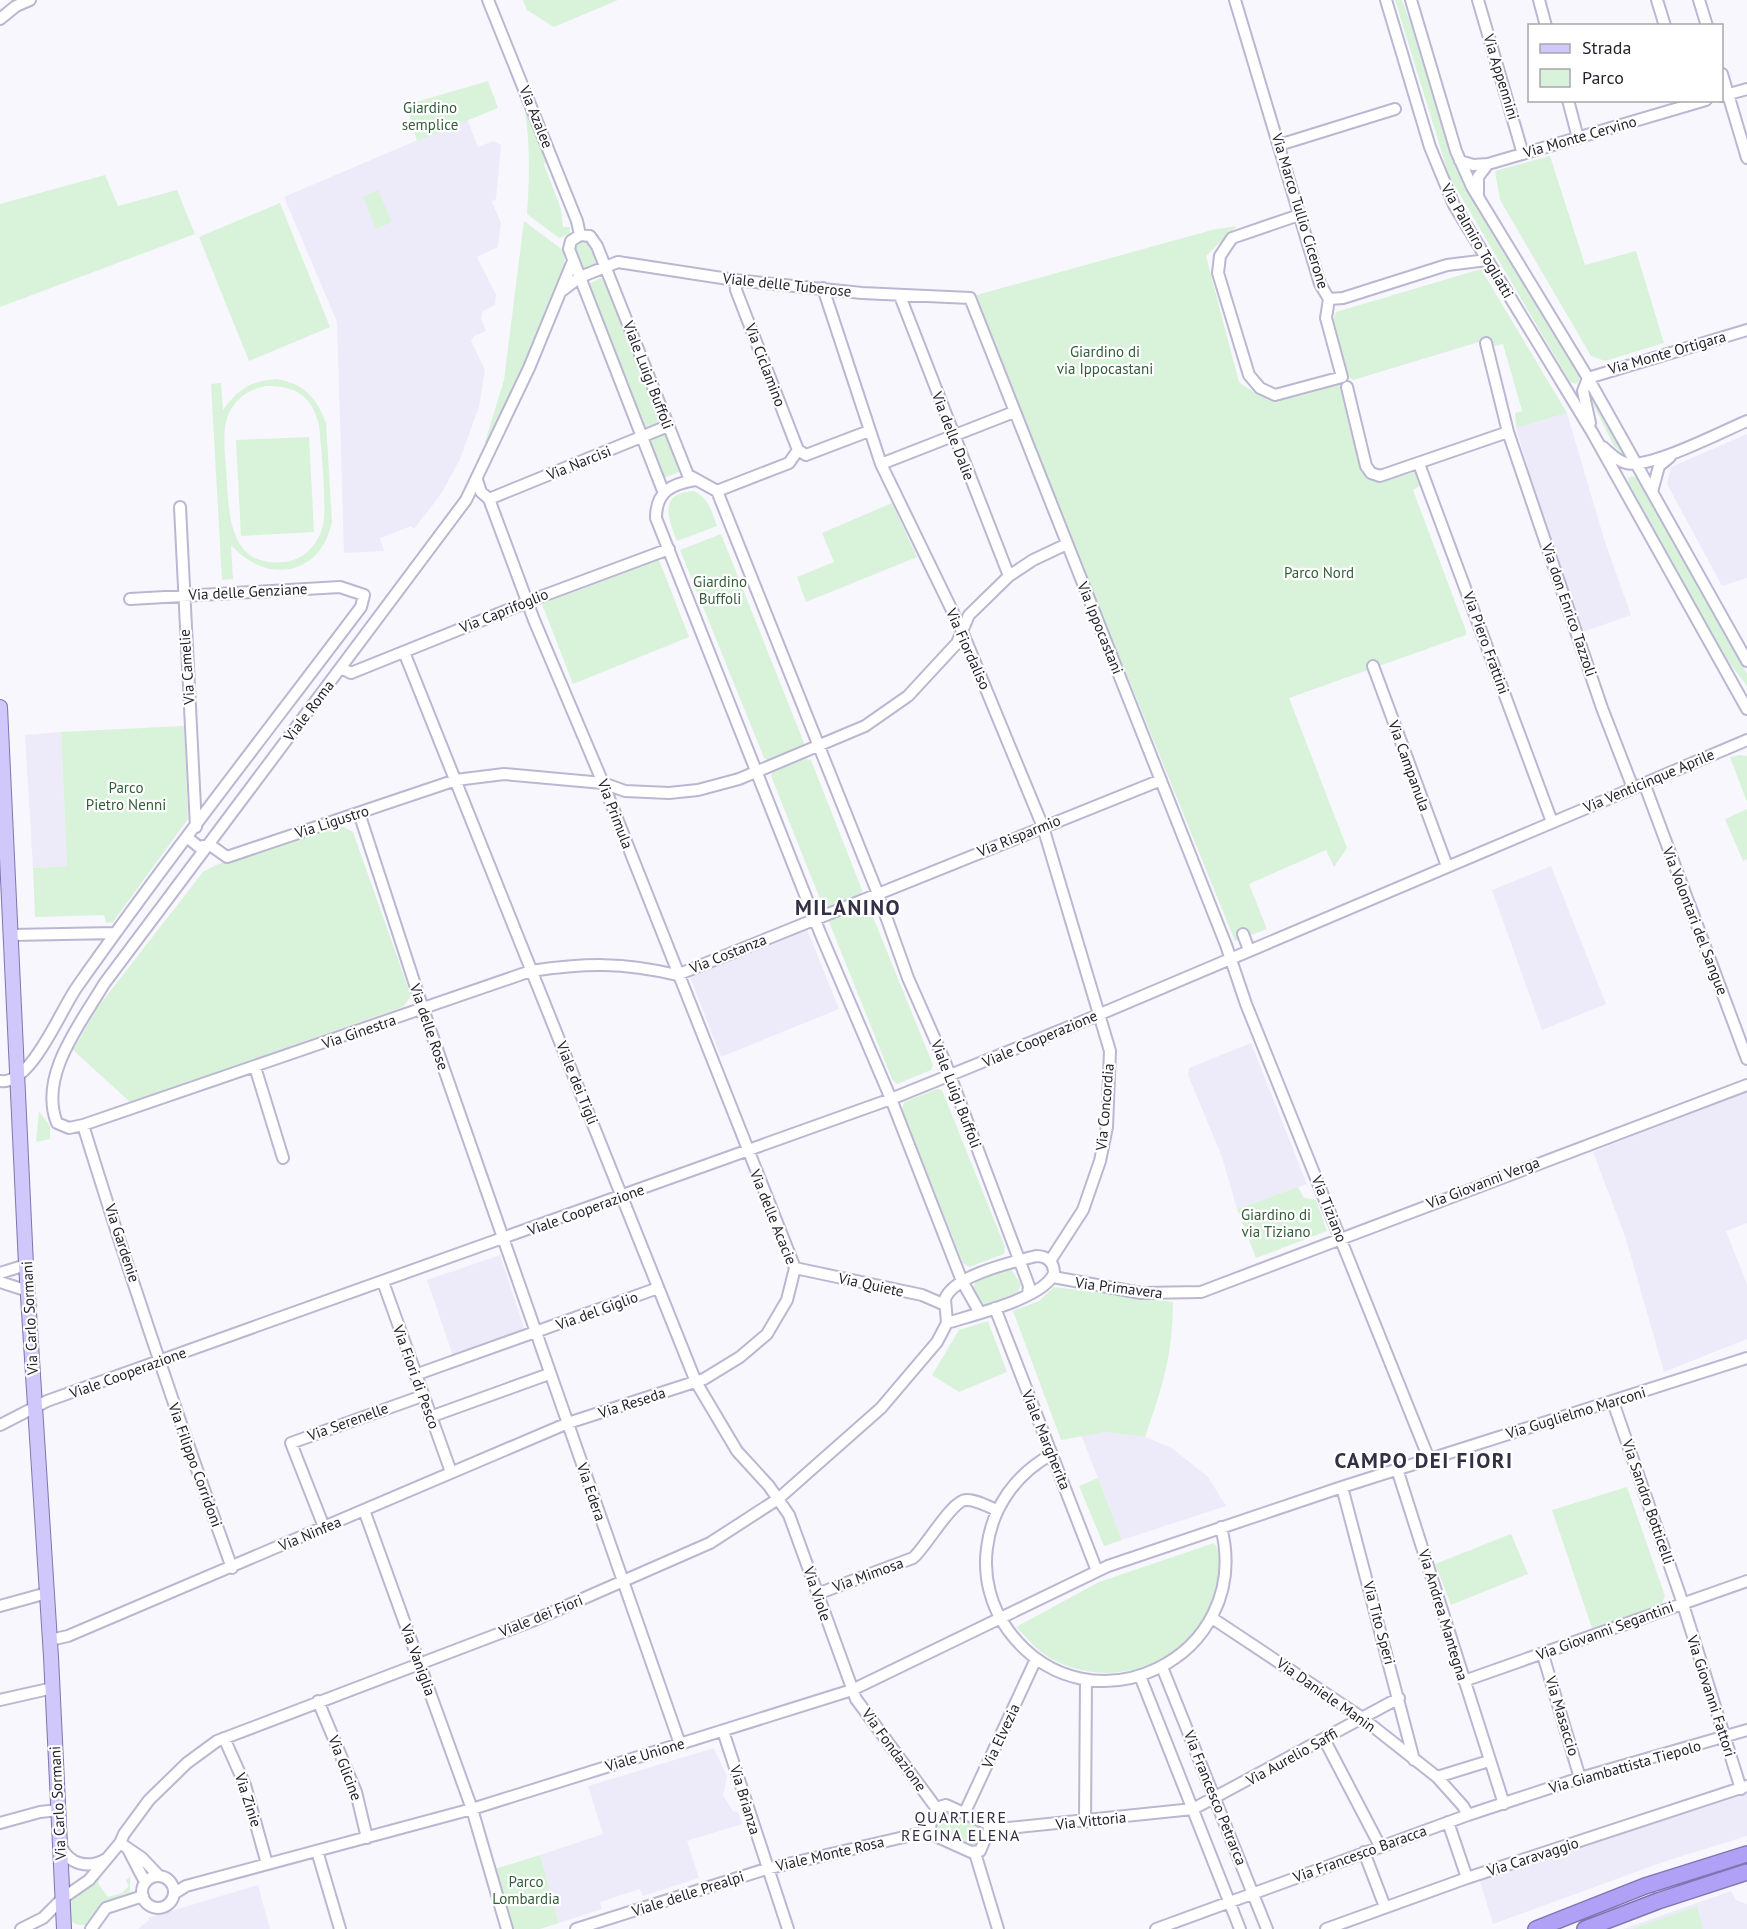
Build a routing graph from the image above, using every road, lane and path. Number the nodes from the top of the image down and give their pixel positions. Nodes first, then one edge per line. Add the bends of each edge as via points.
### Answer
1 (30, 0) edge
2 (488, 0) edge
3 (1235, 0) edge
4 (1386, 0) edge
5 (1411, 0) edge
6 (1478, 0) edge
7 (1539, 0) edge
8 (1657, 0) edge
9 (1699, 0) edge
10 (0, 20) edge
11 (1545, 24) edge
12 (1664, 24) edge
13 (1706, 24) edge
14 (1747, 88) edge
15 (1725, 95) edge
16 (1569, 102) edge
17 (1688, 103) edge
18 (1395, 110) dead end
19 (1578, 138) junction
20 (1279, 145) junction
21 (1523, 154) junction
22 (1747, 158) edge
23 (1460, 161) junction
24 (1488, 164) junction
25 (1479, 202) junction
26 (1299, 215) junction
27 (580, 235) junction
28 (1487, 260) junction
29 (573, 261) junction
30 (606, 267) junction
31 (580, 277) junction
32 (735, 280) junction
33 (823, 288) junction
34 (563, 290) junction
35 (900, 296) junction
36 (970, 298) joint
37 (1329, 299) junction
38 (1747, 330) edge
39 (1486, 343) dead end
40 (1588, 378) junction
41 (1347, 387) dead end
42 (1014, 412) junction
43 (1747, 421) edge
44 (669, 426) junction
45 (869, 431) junction
46 (1508, 432) junction
47 (1592, 432) junction
48 (643, 436) junction
49 (953, 436) junction
50 (1598, 443) junction
51 (798, 450) junction
52 (1680, 450) junction
53 (881, 464) junction
54 (1419, 464) junction
55 (1636, 464) junction
56 (477, 480) junction
57 (695, 480) junction
58 (663, 491) junction
59 (717, 491) junction
60 (1652, 492) junction
61 (489, 499) junction
62 (180, 507) dead end
63 (1066, 544) junction
64 (669, 549) junction
65 (1009, 576) junction
66 (364, 595) joint
67 (183, 596) junction
68 (130, 599) dead end
69 (527, 602) junction
70 (962, 631) junction
71 (404, 652) junction
72 (1747, 661) edge
73 (1373, 666) dead end
74 (341, 668) junction
75 (0, 707) edge
76 (1747, 709) edge
77 (1747, 740) edge
78 (819, 747) junction
79 (756, 772) junction
80 (456, 780) junction
81 (1161, 780) junction
82 (603, 783) junction
83 (1644, 783) junction
84 (1633, 788) junction
85 (360, 813) junction
86 (1552, 822) junction
87 (195, 827) junction
88 (1043, 827) junction
89 (188, 838) junction
90 (210, 845) junction
91 (1447, 866) junction
92 (878, 894) junction
93 (816, 920) junction
94 (115, 933) junction
95 (1243, 934) dead end
96 (11, 935) junction
97 (1249, 950) junction
98 (1231, 957) junction
99 (531, 970) junction
100 (677, 975) junction
101 (423, 1009) junction
102 (1099, 1014) junction
103 (1747, 1059) edge
104 (255, 1067) junction
105 (950, 1076) junction
106 (18, 1077) junction
107 (0, 1081) edge
108 (1747, 1085) edge
109 (891, 1099) junction
110 (57, 1123) joint
111 (83, 1125) junction
112 (748, 1151) junction
113 (283, 1158) dead end
114 (622, 1197) junction
115 (1341, 1238) junction
116 (503, 1240) junction
117 (1019, 1260) junction
118 (1050, 1261) junction
119 (26, 1265) junction
120 (795, 1268) junction
121 (0, 1273) edge
122 (1050, 1280) junction
123 (962, 1281) junction
124 (0, 1282) edge
125 (383, 1282) junction
126 (1221, 1285) joint
127 (658, 1288) junction
128 (28, 1291) junction
129 (1028, 1294) junction
130 (945, 1305) junction
131 (995, 1308) junction
132 (980, 1313) junction
133 (947, 1323) junction
134 (535, 1333) junction
135 (1747, 1358) edge
136 (158, 1362) junction
137 (549, 1374) junction
138 (415, 1375) junction
139 (696, 1382) junction
140 (422, 1396) junction
141 (1613, 1402) junction
142 (35, 1406) junction
143 (430, 1417) junction
144 (567, 1423) junction
145 (0, 1425) edge
146 (1052, 1454) junction
147 (1429, 1459) junction
148 (1397, 1469) junction
149 (451, 1472) junction
150 (1342, 1487) junction
151 (778, 1498) junction
152 (364, 1510) junction
153 (997, 1510) junction
154 (324, 1527) junction
155 (1221, 1527) junction
156 (232, 1568) junction
157 (1097, 1570) junction
158 (1747, 1581) edge
159 (622, 1583) junction
160 (47, 1593) junction
161 (817, 1594) junction
162 (1681, 1603) junction
163 (0, 1606) edge
164 (1212, 1618) junction
165 (1001, 1619) junction
166 (50, 1640) junction
167 (1543, 1655) junction
168 (1036, 1659) junction
169 (419, 1663) junction
170 (1162, 1667) junction
171 (1140, 1676) junction
172 (1086, 1680) junction
173 (1464, 1681) junction
174 (52, 1688) junction
175 (852, 1690) junction
176 (1399, 1698) junction
177 (0, 1700) edge
178 (318, 1701) junction
179 (1361, 1717) junction
180 (1747, 1730) edge
181 (723, 1731) junction
182 (224, 1738) junction
183 (1724, 1738) junction
184 (1324, 1739) junction
185 (680, 1744) junction
186 (1414, 1760) junction
187 (1489, 1761) junction
188 (1437, 1777) junction
189 (1580, 1778) junction
190 (1744, 1787) edge
191 (1216, 1799) junction
192 (1504, 1804) junction
193 (471, 1809) junction
194 (937, 1809) junction
195 (1193, 1809) junction
196 (59, 1810) junction
197 (965, 1812) junction
198 (1468, 1815) junction
199 (1085, 1822) junction
200 (1448, 1822) junction
201 (0, 1823) edge
202 (989, 1830) junction
203 (930, 1831) junction
204 (367, 1838) junction
205 (124, 1845) junction
206 (61, 1846) junction
207 (1380, 1846) junction
208 (317, 1851) junction
209 (1364, 1852) junction
210 (975, 1853) junction
211 (1747, 1854) edge
212 (106, 1859) junction
213 (267, 1864) junction
214 (766, 1869) junction
215 (1747, 1872) edge
216 (159, 1876) junction
217 (1467, 1878) junction
218 (145, 1882) junction
219 (175, 1893) junction
220 (1253, 1893) junction
221 (143, 1896) junction
222 (63, 1898) junction
223 (1229, 1901) junction
224 (1385, 1907) junction
225 (21, 1929) edge
226 (64, 1929) edge
227 (91, 1929) edge
228 (340, 1929) edge
229 (507, 1929) edge
230 (576, 1929) edge
231 (788, 1929) edge
232 (998, 1929) edge
233 (1156, 1929) edge
234 (1240, 1929) edge
235 (1267, 1929) edge
236 (1326, 1929) edge
237 (1536, 1929) edge
238 (1585, 1929) edge

1 - 10 street
2 - 27 street, Via Azalee
3 - 20 street, Via Marco Tullio Cicerone
4 - 28 street, Via Palmiro Togliatti via 1440,174
5 - 23 street, Via Palmiro Togliatti
6 - 21 street, Via Appennini
7 - 11 street
8 - 12 street
9 - 13 street
14 - 15 street
15 - 22 street
16 - 19 street
17 - 19 street, Via Monte Cervino
18 - 20 street
19 - 21 street, Via Monte Cervino
20 - 26 street, Via Marco Tullio Cicerone
21 - 24 street, Via Monte Cervino
23 - 24 street
23 - 25 street, Via Palmiro Togliatti
24 - 25 street via 1478,177
25 - 40 street, Via Palmiro Togliatti
26 - 37 street, Via Marco Tullio Cicerone via 1320,284
26 - 37 street via 1232,238 1220,256 1218,273 1249,375 1260,388 1275,395 1342,377 1326,318
27 - 29 street, Viale Roma via 569,245
27 - 30 street, Viale Luigi Buffoli via 594,240
28 - 37 street, Via Marco Tullio Cicerone via 1456,263
28 - 47 street, Via Palmiro Togliatti
29 - 31 street, Viale Luigi Buffoli
29 - 34 street, Viale Roma
30 - 31 street, Viale delle Tuberose
30 - 32 street, Viale delle Tuberose via 618,262
30 - 44 street, Viale Luigi Buffoli
31 - 34 street, Viale Roma
31 - 48 street, Viale Luigi Buffoli
32 - 33 street, Viale delle Tuberose
32 - 51 street, Via Ciclamino
33 - 35 street, Viale delle Tuberose
33 - 45 street, Via Fiordaliso
34 - 56 street, Viale Roma
35 - 36 street, Viale delle Tuberose
35 - 49 street, Via delle Dalie
36 - 42 street, Via Ippocastani
38 - 40 street, Via Monte Ortigara
39 - 46 street, Via don Enrico Tazzoli
40 - 47 street, Via Palmiro Togliatti via 1583,394
40 - 55 street, Via Palmiro Togliatti
41 - 54 street via 1371,473 1380,477
42 - 49 street
42 - 63 street, Via Ippocastani
43 - 52 street
44 - 48 street, Via Narcisi
44 - 57 street, Viale Luigi Buffoli via 688,475
45 - 51 street via 806,455
45 - 53 street, Via Fiordaliso
46 - 54 street
46 - 84 street, Via don Enrico Tazzoli
47 - 50 street, Via Palmiro Togliatti
48 - 58 street, Viale Luigi Buffoli
48 - 61 street, Via Narcisi
49 - 53 street
49 - 65 street, Via delle Dalie
50 - 55 street via 1622,462
50 - 76 street, Via Palmiro Togliatti
51 - 59 street via 789,463
52 - 55 street
52 - 60 street via 1659,466
53 - 70 street, Via Fiordaliso
54 - 86 street, Via Piero Frattini
55 - 60 street, Via Palmiro Togliatti
56 - 61 street, Via Primula via 481,492
56 - 74 street, Viale Roma
57 - 58 street
57 - 59 street
58 - 64 street via 656,518
59 - 78 street, Viale Luigi Buffoli
60 - 72 street, Via Palmiro Togliatti
61 - 69 street, Via Primula
62 - 67 street, Via Camelie
63 - 65 street
63 - 81 street, Via Ippocastani
64 - 69 street, Via Caprifoglio
64 - 79 street
65 - 70 street via 969,615
66 - 67 street, Via delle Genziane via 340,587
66 - 87 street, Viale Roma via 361,607
67 - 68 street, Via delle Genziane
67 - 87 street, Via Camelie
69 - 71 street, Via Caprifoglio
69 - 82 street, Via Primula
70 - 78 street via 947,654 908,696 865,726
70 - 88 street, Via Fiordaliso
71 - 74 street, Via Caprifoglio via 351,673
71 - 80 street, Viale dei Tigli
73 - 91 street, Via Campanula
74 - 90 street, Viale Roma
75 - 96 main road, Via Carlo Sormani
77 - 83 street, Via Venticinque Aprile
78 - 79 street
78 - 92 street, Viale Luigi Buffoli
79 - 82 street, Via Ligustro via 725,784 669,793 625,791
79 - 93 street
80 - 82 street, Via Ligustro via 504,774
80 - 85 street, Via Ligustro
80 - 99 street, Viale dei Tigli
81 - 88 street, Via Risparmio
81 - 98 street, Via Ippocastani
82 - 100 street, Via Primula
83 - 84 street, Via Venticinque Aprile
83 - 103 street, Via Volontari del Sangue
84 - 86 street, Via Venticinque Aprile
85 - 90 street, Via Ligustro via 227,857
85 - 101 street, Via delle Rose
86 - 91 street, Via Venticinque Aprile
87 - 89 street, Viale Roma
87 - 90 street via 207,836
88 - 92 street, Via Risparmio
88 - 102 street, Via Fiordaliso
89 - 90 street via 199,847
89 - 94 street, Viale Roma
90 - 110 street, Viale Roma via 104,984 71,1039 53,1085 52,1109
91 - 97 street, Via Venticinque Aprile
92 - 93 street
92 - 105 street, Viale Luigi Buffoli via 908,978
93 - 100 street, Via Costanza
93 - 109 street
94 - 96 street
94 - 106 street, Viale Roma via 67,1000 45,1044
95 - 97 street
96 - 106 main road, Via Carlo Sormani
97 - 98 street, Viale Cooperazione
98 - 102 street, Viale Cooperazione
98 - 115 street, Via Tiziano via 1246,1004
99 - 100 street, Via Costanza via 604,963
99 - 101 street, Via Ginestra
99 - 114 street, Viale dei Tigli
100 - 112 street, Via Primula
101 - 104 street, Via Ginestra
101 - 116 street, Via delle Rose
102 - 105 street, Viale Cooperazione
102 - 118 street, Via Concordia via 1110,1051 1107,1127 1083,1210
104 - 111 street, Via Ginestra
104 - 113 street
105 - 109 street, Viale Cooperazione
105 - 117 street, Viale Luigi Buffoli
106 - 107 street
106 - 119 main road, Via Carlo Sormani
108 - 115 street, Via Giovanni Verga
109 - 112 street, Viale Cooperazione
109 - 123 street
110 - 111 street, Via Ginestra via 69,1128
111 - 136 street, Via Gardenie
112 - 114 street, Viale Cooperazione
112 - 120 street, Via delle Acacie
114 - 116 street, Viale Cooperazione
114 - 127 street, Viale dei Tigli
115 - 126 street, Via Giovanni Verga
115 - 147 street, Via Tiziano
116 - 125 street, Viale Cooperazione
116 - 134 street, Via Edera
117 - 118 street via 1039,1256
117 - 123 street
117 - 129 street, Viale Luigi Buffoli via 1029,1286
118 - 122 street via 1054,1269
119 - 121 street
119 - 128 main road, Via Carlo Sormani
120 - 130 street, Via Quiete via 922,1296
120 - 139 street, Via delle Acacie via 787,1300 767,1334 740,1358
122 - 126 street, Via Primavera via 1141,1293 1202,1292
122 - 129 street
123 - 130 street via 947,1293
123 - 132 street
124 - 128 street
125 - 136 street, Viale Cooperazione
125 - 138 street, Via Fiori di Pesco
127 - 134 street, Via del Giglio
127 - 139 street, Viale dei Tigli
128 - 142 main road, Via Carlo Sormani
129 - 131 street
130 - 133 street
131 - 132 street
131 - 146 street, Viale Margherita
132 - 133 street
133 - 151 street, Viale dei Fiori via 937,1342 880,1408
134 - 137 street, Via Edera
134 - 138 street, Via del Giglio
135 - 141 street, Via Guglielmo Marconi
136 - 142 street, Viale Cooperazione
136 - 156 street, Via Filippo Corridoni
137 - 143 street
137 - 144 street, Via Edera
138 - 140 street, Via Fiori di Pesco
139 - 144 street, Via Reseda
139 - 151 street, Viale dei Tigli via 737,1451
140 - 143 street, Via Fiori di Pesco
140 - 154 street, Via Serenelle via 291,1443
141 - 147 street, Via Guglielmo Marconi
141 - 162 street, Via Sandro Botticelli
142 - 145 street, Viale Cooperazione
142 - 160 main road, Via Carlo Sormani
143 - 149 street, Via Fiori di Pesco
144 - 149 street, Via Ninfea
144 - 159 street, Via Edera
146 - 153 street via 1020,1478
146 - 157 street, Viale Margherita
147 - 148 street, Via Guglielmo Marconi
148 - 150 street, Via Guglielmo Marconi
148 - 173 street, Via Andrea Mantegna
149 - 152 street, Via Ninfea
150 - 155 street, Via Guglielmo Marconi
150 - 176 street, Via Tito Speri
151 - 159 street, Viale dei Fiori via 710,1543
151 - 161 street, Via Viole via 789,1515
152 - 154 street, Via Ninfea
152 - 169 street, Via Vaniglia
153 - 161 street, Via Mimosa via 962,1500 912,1558
153 - 165 street via 988,1539 986,1568 990,1593
154 - 156 street, Via Ninfea
155 - 157 street, Via Guglielmo Marconi
155 - 164 street via 1226,1549 1225,1579
156 - 166 street, Via Ninfea
157 - 165 street, Viale Unione
158 - 162 street, Via Giovanni Segantini
159 - 169 street, Viale dei Fiori
159 - 185 street, Via Edera
160 - 163 street
160 - 166 main road, Via Carlo Sormani
161 - 175 street, Via Viole
162 - 167 street, Via Giovanni Segantini
162 - 183 street, Via Giovanni Fattori
164 - 170 street via 1190,1647
164 - 179 street, Via Daniele Manin
165 - 168 street
165 - 175 street, Viale Unione
166 - 174 main road, Via Carlo Sormani
167 - 173 street, Via Giovanni Segantini
167 - 189 street, Via Masaccio
168 - 172 street via 1059,1672
168 - 197 street, Via Elvezia
169 - 178 street, Viale dei Fiori
169 - 193 street, Via Vaniglia
170 - 171 street
170 - 191 street, Via Francesco Petrarca
171 - 172 street via 1116,1681
171 - 195 street, Via Francesco Petrarca
172 - 199 street
173 - 187 street, Via Andrea Mantegna
174 - 177 street
174 - 196 main road, Via Carlo Sormani
175 - 181 street, Viale Unione
175 - 194 street, Via Fondazione
176 - 179 street, Via Aurelio Saffi
176 - 186 street, Via Tito Speri
178 - 182 street, Viale dei Fiori
178 - 204 street, Via Glicine via 356,1792
179 - 184 street, Via Aurelio Saffi
179 - 186 street, Via Daniele Manin
180 - 183 street, Via Giambattista Tiepolo
181 - 185 street, Viale Unione
181 - 214 street, Via Brianza
182 - 205 street, Viale dei Fiori via 172,1776 132,1822
182 - 213 street, Via Zinie via 245,1785
183 - 189 street, Via Giambattista Tiepolo
183 - 190 street, Via Giovanni Fattori
184 - 191 street, Via Aurelio Saffi
184 - 207 street
185 - 193 street, Viale Unione
186 - 188 street, Via Daniele Manin
187 - 188 street
187 - 192 street, Via Andrea Mantegna
188 - 198 street, Via Daniele Manin
189 - 192 street, Via Giambattista Tiepolo
190 - 217 street, Via Caravaggio
191 - 195 street, Via Aurelio Saffi
191 - 220 street, Via Francesco Petrarca
192 - 198 street, Via Giambattista Tiepolo
193 - 204 street, Viale Unione
193 - 229 street, Via Vaniglia
194 - 197 street via 946,1805
194 - 203 street
195 - 199 street, Via Vittoria
195 - 223 street, Via Francesco Petrarca
196 - 201 street
196 - 206 main road, Via Carlo Sormani
197 - 202 street via 985,1821
198 - 200 street, Via Francesco Baracca
199 - 202 street, Via Vittoria
200 - 207 street, Via Francesco Baracca
200 - 217 street
202 - 210 street via 983,1848
203 - 210 street via 936,1838
203 - 214 street, Viale Monte Rosa
204 - 208 street, Viale Unione
205 - 212 street, Viale dei Fiori
205 - 216 street
205 - 218 street
206 - 212 street via 69,1858 80,1864
206 - 222 main road, Via Carlo Sormani
207 - 209 street, Via Francesco Baracca
208 - 213 street, Viale Unione
208 - 228 street
209 - 220 street, Via Francesco Baracca
209 - 224 street
210 - 232 street
211 - 237 highway via 1645,1886
212 - 222 street, Viale dei Fiori via 89,1880
213 - 219 street, Viale Unione via 186,1886
214 - 230 street, Viale delle Prealpi
214 - 231 street, Via Brianza
215 - 238 highway
216 - 218 street
216 - 219 street via 171,1882
217 - 224 street, Via Caravaggio
218 - 221 street
219 - 221 street, Viale Unione via 170,1904 159,1908 149,1906
220 - 223 street, Via Francesco Baracca
220 - 235 street, Via Francesco Petrarca
221 - 227 street via 106,1908
222 - 225 street, Viale dei Fiori via 51,1913
222 - 226 main road, Via Carlo Sormani
223 - 233 street, Via Francesco Baracca
223 - 234 street, Via Francesco Petrarca
224 - 236 street, Via Caravaggio

